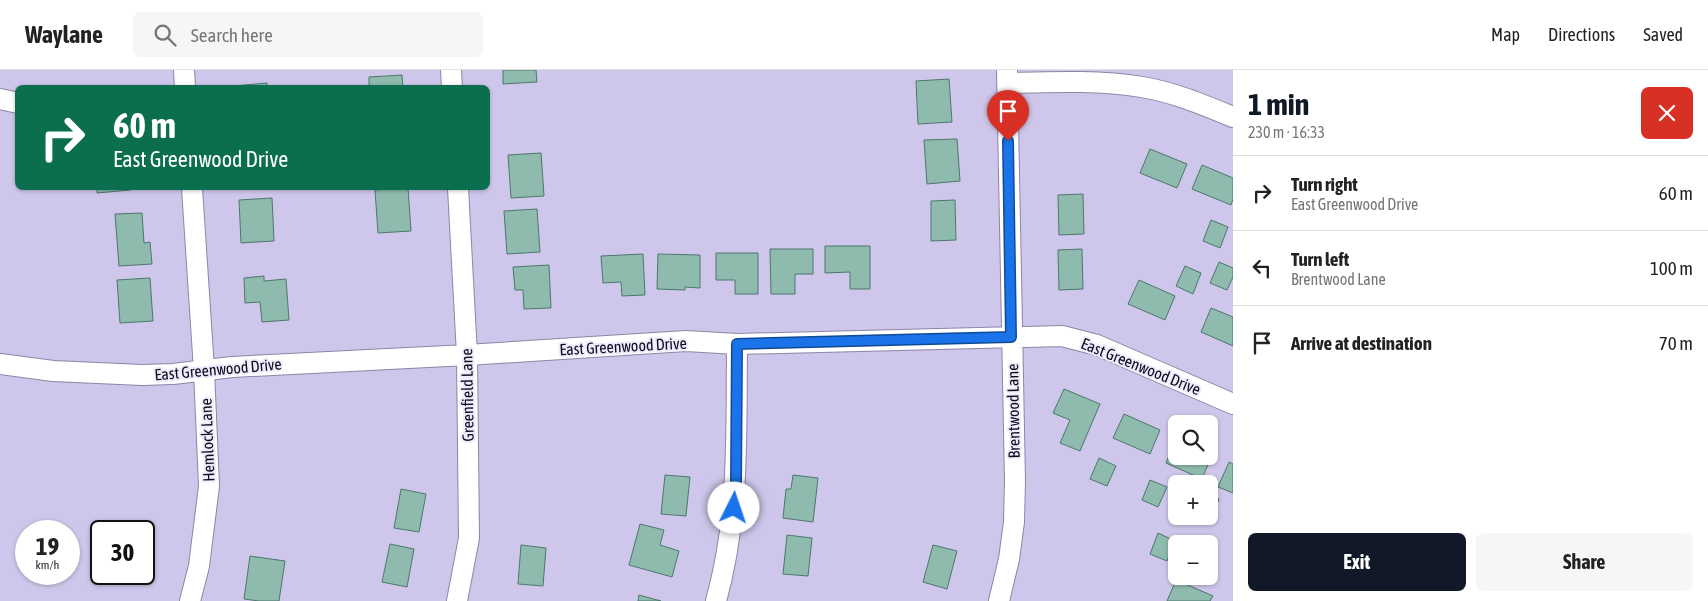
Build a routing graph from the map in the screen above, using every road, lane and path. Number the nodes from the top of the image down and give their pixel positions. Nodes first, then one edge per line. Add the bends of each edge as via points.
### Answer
1 (184, 70) edge
2 (451, 70) edge
3 (1007, 76) edge
4 (185, 85) edge
5 (452, 85) edge
6 (0, 99) edge
7 (15, 102) edge
8 (1233, 117) edge
9 (192, 190) edge
10 (458, 190) edge
11 (1011, 337) junction
12 (737, 344) junction
13 (467, 355) junction
14 (0, 364) edge
15 (204, 370) junction
16 (1233, 404) edge
17 (190, 601) edge
18 (457, 601) edge
19 (716, 601) edge
20 (999, 601) edge

1 - 4 street
2 - 5 street
3 - 8 street via 1144,87
3 - 11 street, Brentwood Lane
6 - 7 street
9 - 15 street, Hemlock Lane
10 - 13 street, Greenfield Lane
11 - 12 street, East Greenwood Drive
11 - 16 street, East Greenwood Drive via 1062,336 1079,340
11 - 20 street, Brentwood Lane via 1014,522
12 - 13 street, East Greenwood Drive via 686,342
12 - 19 street via 736,484 728,546
13 - 15 street, East Greenwood Drive
13 - 18 street, Greenfield Lane via 469,538
14 - 15 street, East Greenwood Drive via 112,375
15 - 17 street, Hemlock Lane via 209,486 199,566

